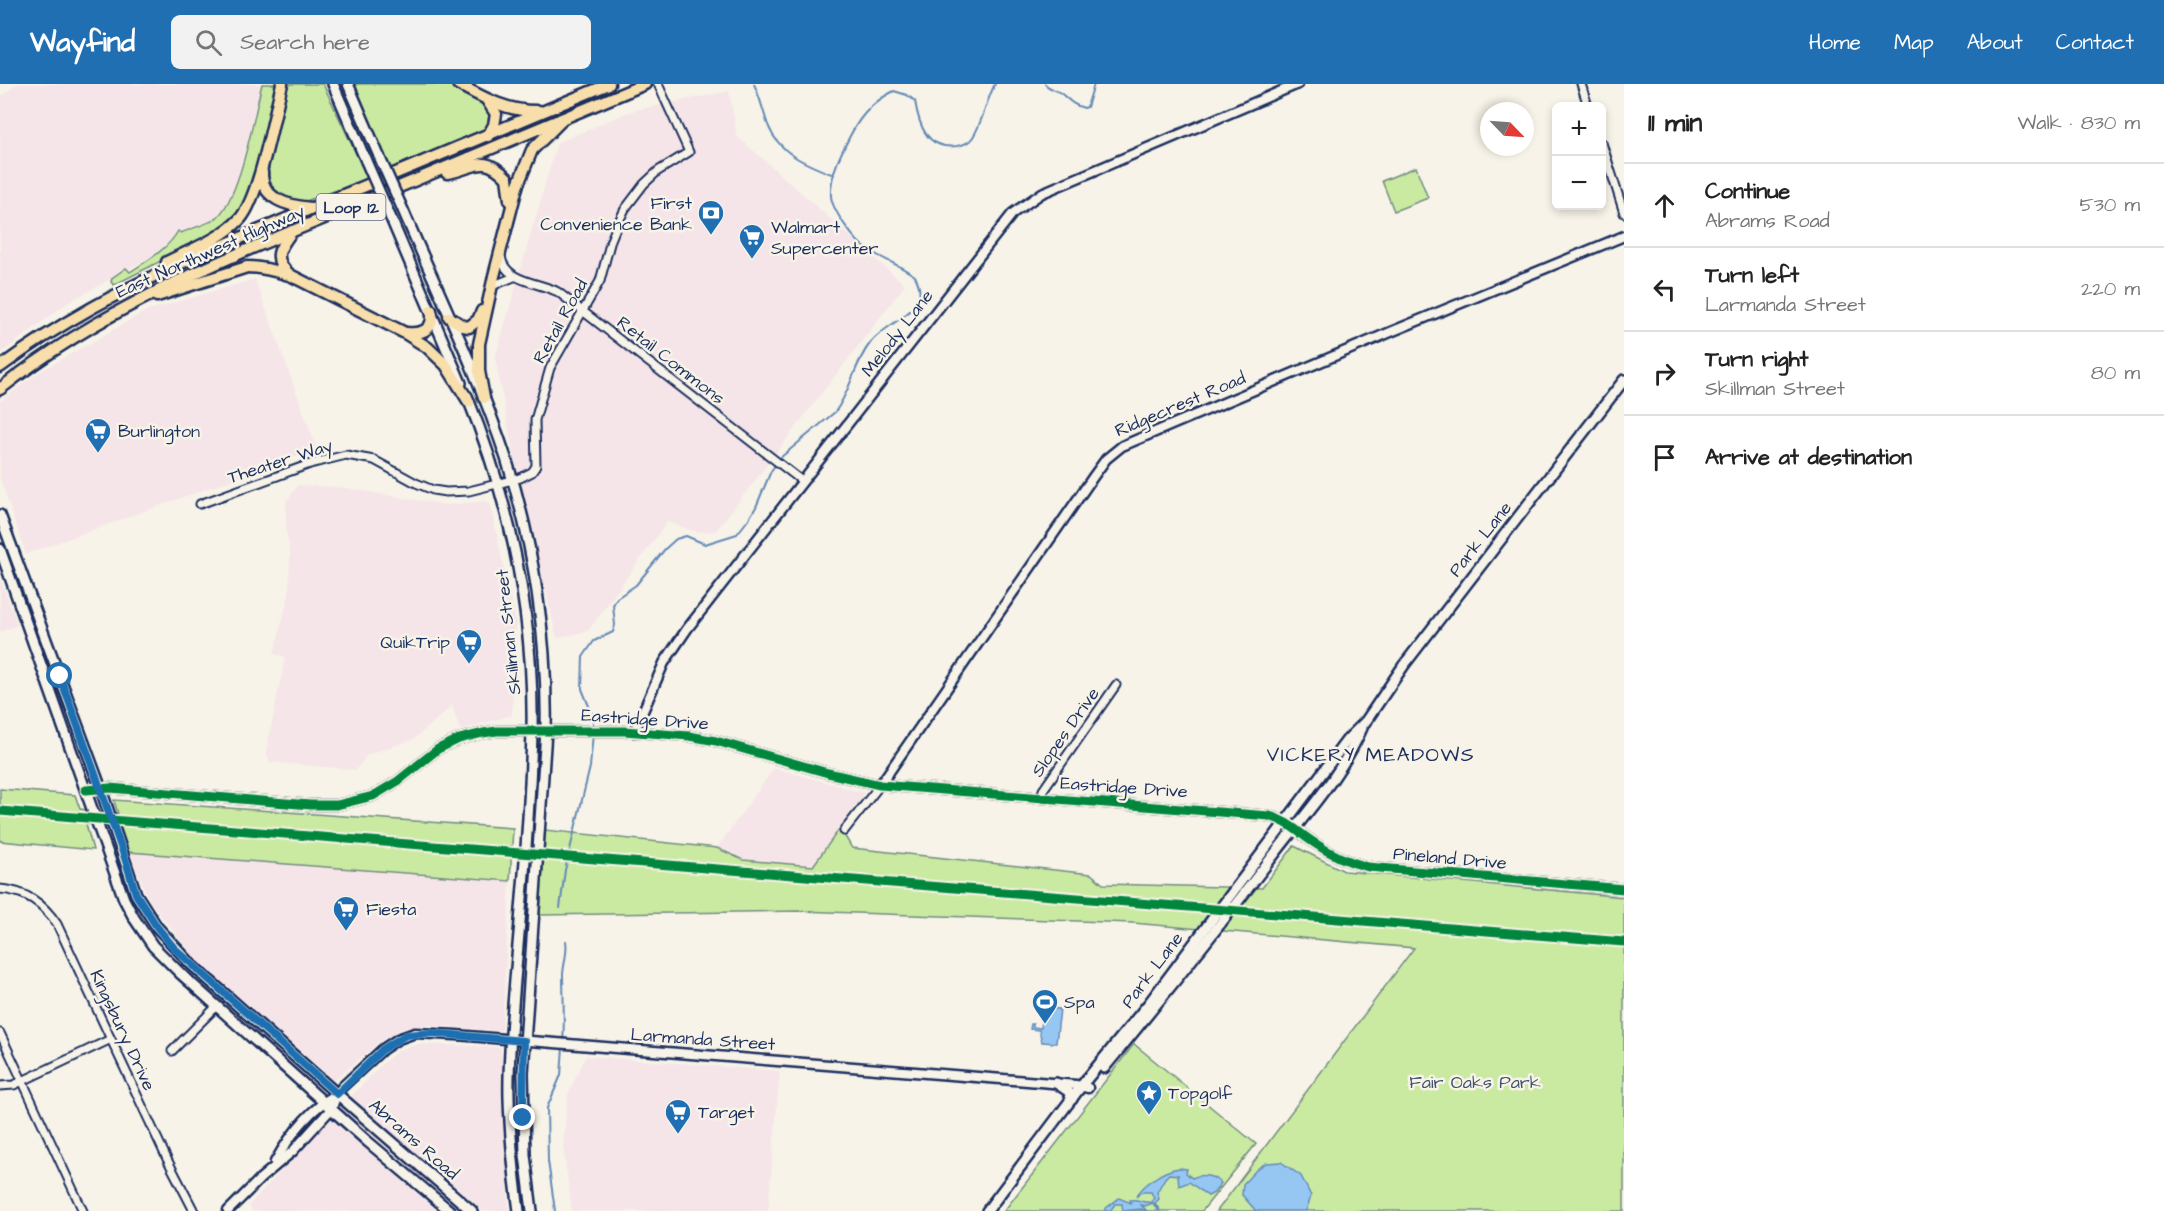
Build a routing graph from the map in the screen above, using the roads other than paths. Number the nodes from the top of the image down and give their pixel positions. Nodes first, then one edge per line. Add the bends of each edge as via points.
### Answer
1 (282, 84) edge
2 (333, 84) edge
3 (348, 84) edge
4 (458, 84) edge
5 (609, 84) edge
6 (645, 84) edge
7 (658, 84) edge
8 (1298, 84) edge
9 (1581, 84) edge
10 (487, 100) junction
11 (1587, 102) edge
12 (545, 110) junction
13 (565, 118) junction
14 (488, 136) junction
15 (264, 156) junction
16 (1606, 156) edge
17 (429, 175) junction
18 (314, 209) junction
19 (1624, 213) edge
20 (292, 231) junction
21 (1624, 236) edge
22 (501, 252) junction
23 (292, 276) junction
24 (514, 277) junction
25 (141, 282) junction
26 (492, 286) junction
27 (111, 297) junction
28 (139, 299) junction
29 (118, 310) junction
30 (431, 310) junction
31 (583, 310) junction
32 (449, 317) junction
33 (403, 332) junction
34 (0, 367) edge
35 (1624, 380) edge
36 (0, 389) edge
37 (484, 398) junction
38 (469, 402) junction
39 (536, 466) joint
40 (512, 480) junction
41 (802, 482) junction
42 (499, 483) junction
43 (200, 504) dead end
44 (0, 515) edge
45 (4, 538) edge
46 (0, 549) edge
47 (535, 582) junction
48 (522, 584) junction
49 (47, 638) junction
50 (33, 643) junction
51 (1116, 685) dead end
52 (532, 731) junction
53 (546, 731) junction
54 (634, 732) junction
55 (880, 785) junction
56 (101, 789) junction
57 (86, 790) junction
58 (1041, 797) junction
59 (1290, 825) junction
60 (843, 831) dead end
61 (0, 889) edge
62 (1624, 889) edge
63 (1203, 931) junction
64 (1211, 938) junction
65 (1162, 992) junction
66 (227, 995) junction
67 (217, 1006) junction
68 (0, 1033) edge
69 (111, 1039) junction
70 (511, 1039) junction
71 (524, 1041) junction
72 (172, 1051) dead end
73 (22, 1081) junction
74 (1056, 1083) junction
75 (0, 1086) edge
76 (1085, 1086) junction
77 (337, 1094) junction
78 (1072, 1099) junction
79 (324, 1101) junction
80 (332, 1108) junction
81 (272, 1168) junction
82 (439, 1182) junction
83 (429, 1193) junction
84 (83, 1211) edge
85 (194, 1211) edge
86 (228, 1211) edge
87 (450, 1211) edge
88 (471, 1211) edge
89 (519, 1211) edge
90 (532, 1211) edge
91 (987, 1211) edge
92 (995, 1211) edge

1 - 15 main road
2 - 30 main road, Skillman Street, bridge
3 - 32 main road, Skillman Street, bridge
4 - 10 main road
5 - 12 main road, East Northwest Highway / Loop 12
6 - 13 main road, East Northwest Highway / Loop 12
7 - 31 street, Retail Road via 689,152 658,171 625,208 600,281
8 - 41 street, Melody Lane via 1041,193 1022,206 1005,222
9 - 11 street
10 - 12 main road via 523,112
10 - 14 main road via 496,120
12 - 14 main road, East Northwest Highway / Loop 12
13 - 17 main road, East Northwest Highway / Loop 12
13 - 22 main road via 532,150 517,188
14 - 18 main road, East Northwest Highway / Loop 12
15 - 18 main road via 262,179 271,195 292,206
15 - 25 main road via 248,209 239,220 218,236 154,270
16 - 19 street
17 - 20 main road, East Northwest Highway / Loop 12
17 - 32 main road via 482,163 493,166 507,178 511,196 478,320 466,327
18 - 25 main road, East Northwest Highway / Loop 12
20 - 23 main road via 281,246 279,258 283,269
20 - 28 main road, East Northwest Highway / Loop 12
21 - 55 street, Ridgecrest Road via 1114,451
22 - 24 street via 504,267
22 - 26 main road
23 - 28 main road via 247,267
23 - 33 main road
24 - 26 street
24 - 31 street, Retail Commons via 547,286
25 - 27 main road, East Northwest Highway / Loop 12
26 - 37 main road via 479,344
27 - 29 main road
27 - 34 main road, East Northwest Highway / Loop 12
28 - 29 main road, East Northwest Highway / Loop 12
29 - 36 main road, East Northwest Highway / Loop 12
30 - 33 main road via 432,321 426,330 416,334
30 - 38 main road, Skillman Street
31 - 39 street, Retail Road via 550,368 539,402 534,433
31 - 41 street, Retail Commons
32 - 37 main road, Skillman Street
33 - 38 main road via 442,360
35 - 59 main road, Park Lane via 1404,665 1355,744
37 - 40 main road, Skillman Street
38 - 42 main road, Skillman Street
39 - 40 street, Theater Way via 527,476
40 - 42 street, Theater Way
40 - 47 main road, Skillman Street
41 - 54 street, Melody Lane via 676,645
42 - 43 street, Theater Way via 459,492 433,490 374,460 346,455
42 - 48 main road, Skillman Street
44 - 45 main road, Abrams Road
45 - 49 main road, Abrams Road
46 - 50 main road, Abrams Road
47 - 48 main road
47 - 53 main road, Skillman Street via 543,647
48 - 52 main road, Skillman Street via 531,665
49 - 50 main road
49 - 56 main road, Abrams Road
50 - 57 main road, Abrams Road
51 - 58 street, Slopes Drive
52 - 53 street, Eastridge Drive
52 - 56 street, Eastridge Drive via 483,733 459,739 438,749 383,792 337,805
52 - 70 main road, Skillman Street
53 - 54 street, Eastridge Drive
53 - 71 main road, Skillman Street
54 - 55 street, Eastridge Drive via 704,738
55 - 58 street, Eastridge Drive
55 - 60 street, Ridgecrest Road
56 - 57 street, Eastridge Drive
56 - 66 main road, Abrams Road via 136,894 174,948
57 - 67 main road, Abrams Road via 124,899 147,938
58 - 59 street, Eastridge Drive via 1259,814
59 - 62 street, Pineland Drive via 1329,853 1368,867
59 - 63 main road, Park Lane
59 - 64 main road, Park Lane
61 - 69 street, Kingsbury Drive via 24,893 49,912
63 - 64 main road
63 - 65 main road, Park Lane
64 - 65 main road, Park Lane
65 - 76 main road, Park Lane
66 - 67 main road
66 - 77 main road, Abrams Road
67 - 72 street
67 - 79 main road, Abrams Road
68 - 73 street
69 - 73 street
69 - 85 street, Kingsbury Drive
70 - 71 street, Larmanda Street
70 - 77 street, Larmanda Street via 406,1035 383,1049
70 - 89 main road, Skillman Street via 510,1126
71 - 74 street, Larmanda Street
71 - 90 main road, Skillman Street via 523,1118
73 - 75 street
73 - 84 street
74 - 76 street, Larmanda Street
74 - 78 main road
76 - 78 main road, Park Lane
76 - 92 main road, Park Lane
77 - 79 street, Larmanda Street
77 - 80 street, Larmanda Street
77 - 82 main road, Abrams Road
78 - 91 main road, Park Lane
79 - 80 main road, Abrams Road
79 - 81 street, Larmanda Street via 284,1146
80 - 81 street, Larmanda Street
80 - 83 main road, Abrams Road
81 - 86 street, Larmanda Street
82 - 83 main road
82 - 88 main road, Abrams Road
83 - 87 main road, Abrams Road

